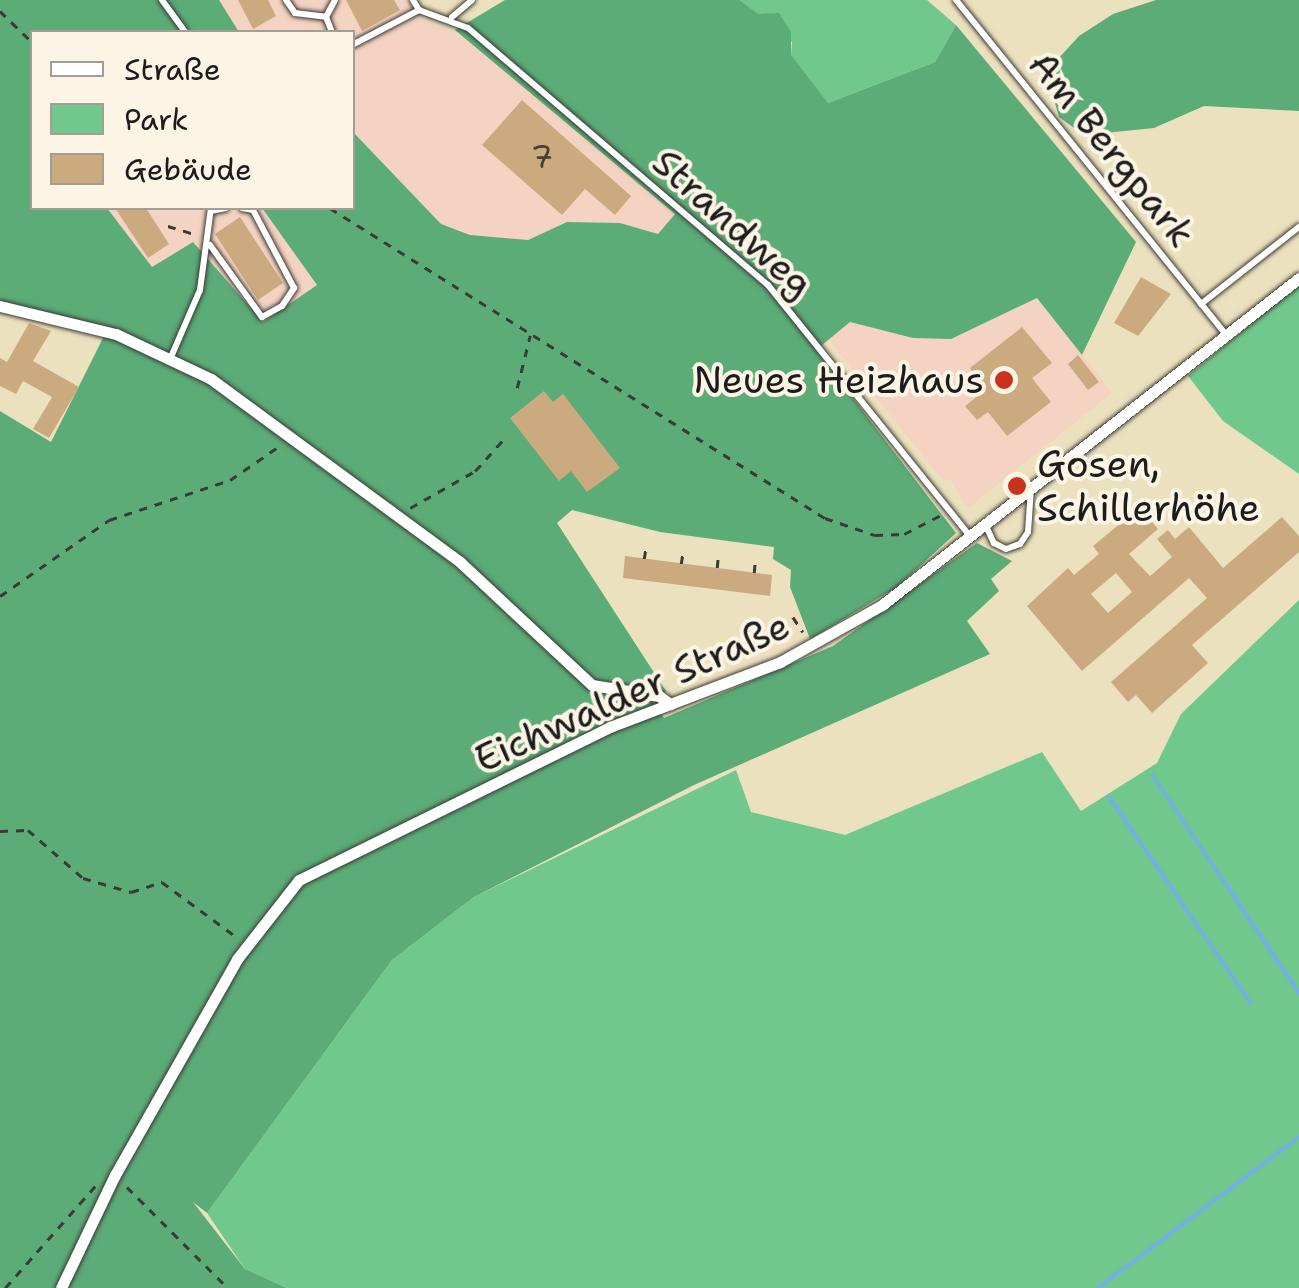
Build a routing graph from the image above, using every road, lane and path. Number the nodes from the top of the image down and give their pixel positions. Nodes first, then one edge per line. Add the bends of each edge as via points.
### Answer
1 (162, 0) edge
2 (286, 0) edge
3 (336, 0) edge
4 (413, 0) edge
5 (472, 0) edge
6 (962, 2) edge
7 (420, 10) junction
8 (0, 12) edge
9 (326, 17) junction
10 (452, 17) junction
11 (183, 30) edge
12 (331, 30) edge
13 (30, 40) edge
14 (355, 43) edge
15 (211, 210) edge
16 (255, 210) edge
17 (333, 210) edge
18 (168, 226) dead end
19 (1299, 227) edge
20 (210, 242) junction
21 (1299, 278) edge
22 (1201, 304) junction
23 (0, 306) edge
24 (1224, 332) junction
25 (531, 334) junction
26 (171, 357) junction
27 (517, 388) dead end
28 (293, 437) junction
29 (504, 438) dead end
30 (1031, 487) junction
31 (951, 513) junction
32 (398, 515) junction
33 (985, 524) junction
34 (971, 537) junction
35 (646, 547) dead end
36 (683, 552) dead end
37 (718, 557) dead end
38 (644, 559) dead end
39 (755, 562) dead end
40 (682, 564) dead end
41 (718, 568) dead end
42 (754, 573) dead end
43 (0, 596) edge
44 (793, 617) dead end
45 (811, 646) junction
46 (670, 704) junction
47 (0, 831) edge
48 (247, 944) junction
49 (115, 1176) junction
50 (5, 1288) edge
51 (62, 1288) edge
52 (228, 1288) edge

1 - 11 lane
2 - 9 lane via 295,13
3 - 9 lane
4 - 7 lane
5 - 10 lane
6 - 22 lane, Am Bergpark
7 - 10 lane, Strandweg
7 - 14 lane
8 - 13 path
9 - 12 lane
10 - 31 lane, Strandweg via 768,285
15 - 20 lane
16 - 20 lane via 294,288 282,306 262,316
17 - 25 path
18 - 20 path
19 - 22 lane
20 - 26 lane via 200,290
21 - 24 street, Eichwalder Straße
22 - 24 lane, Am Bergpark
23 - 26 street via 116,334
24 - 30 street, Eichwalder Straße
25 - 27 path
25 - 31 path via 825,518 875,535 904,534
26 - 28 street
28 - 32 street
28 - 43 path via 230,480 109,520
29 - 32 path via 475,471
30 - 33 street, Eichwalder Straße
30 - 33 lane via 1028,532 1020,544 1006,549 994,543
31 - 34 lane, Strandweg
32 - 46 street via 592,685 659,696
33 - 34 street, Eichwalder Straße
34 - 45 street, Eichwalder Straße via 902,592
35 - 38 path
36 - 40 path
37 - 41 path
39 - 42 path
44 - 45 path
45 - 46 street, Eichwalder Straße
46 - 48 street, Eichwalder Straße via 320,867 299,880
47 - 48 path via 28,830 83,878 131,892 162,882
48 - 49 street, Eichwalder Straße
49 - 50 path via 88,1189
49 - 51 street, Eichwalder Straße
49 - 52 path

